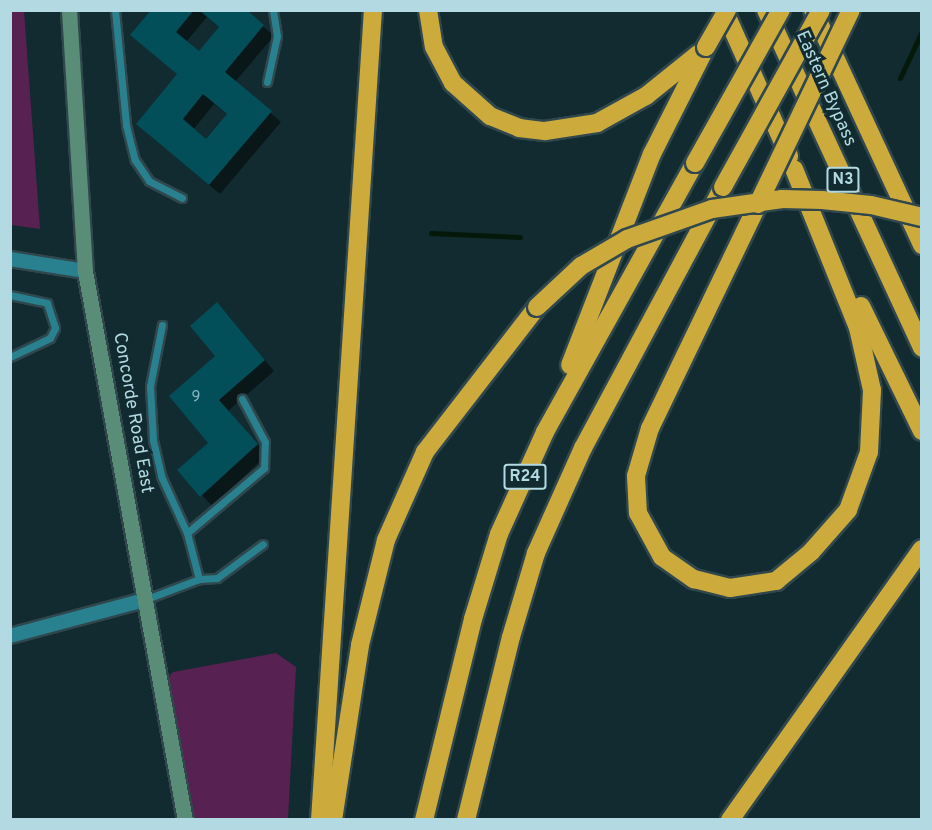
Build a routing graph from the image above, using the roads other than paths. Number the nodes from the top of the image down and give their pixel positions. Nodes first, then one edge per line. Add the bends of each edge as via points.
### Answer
1 (69, 10) edge
2 (115, 10) edge
3 (273, 10) edge
4 (373, 10) edge
5 (428, 10) edge
6 (711, 10) edge
7 (725, 10) edge
8 (766, 10) edge
9 (781, 10) edge
10 (813, 10) edge
11 (822, 10) edge
12 (851, 10) edge
13 (706, 47) junction
14 (267, 82) dead end
15 (777, 126) junction
16 (794, 168) junction
17 (182, 198) dead end
18 (921, 217) edge
19 (921, 245) edge
20 (10, 259) edge
21 (85, 271) junction
22 (10, 295) edge
23 (162, 325) dead end
24 (921, 348) edge
25 (10, 357) edge
26 (242, 399) dead end
27 (921, 431) edge
28 (545, 432) junction
29 (187, 533) junction
30 (263, 544) dead end
31 (921, 549) edge
32 (200, 579) junction
33 (144, 600) junction
34 (10, 636) edge
35 (185, 819) edge
36 (320, 819) edge
37 (333, 819) edge
38 (424, 819) edge
39 (466, 819) edge
40 (730, 819) edge

1 - 21 main road, Concorde Road East
2 - 17 lane via 126,125 135,160 149,181
3 - 14 lane via 277,36
4 - 36 highway
5 - 13 highway via 434,47 453,83 490,116 519,128 545,131 597,123 630,106
6 - 15 highway
7 - 13 highway, bridge
7 - 15 highway
8 - 24 highway, Eastern Bypass / N3
9 - 28 highway, R24, bridge
10 - 19 highway, Eastern Bypass / N3
11 - 39 highway, R24, bridge via 583,448 536,553 510,637
12 - 16 highway, bridge via 650,428 636,476 638,513 662,556 694,579 730,588 776,581 811,552 848,510 869,452 872,390 858,328
13 - 28 highway via 652,154
15 - 16 highway
16 - 27 highway
18 - 37 highway, bridge via 871,205 822,201 782,200 712,209 627,239 580,266 537,307 425,452 386,540 360,645
20 - 21 street
21 - 33 main road, Concorde Road East
22 - 25 lane via 47,303 56,328 50,338
23 - 29 lane via 150,386 153,440 161,476
26 - 29 lane via 265,442 264,468
28 - 38 highway, R24 via 499,534
29 - 32 lane
30 - 32 lane via 217,578
31 - 40 highway
32 - 33 lane
33 - 34 street
33 - 35 main road, Concorde Road East

